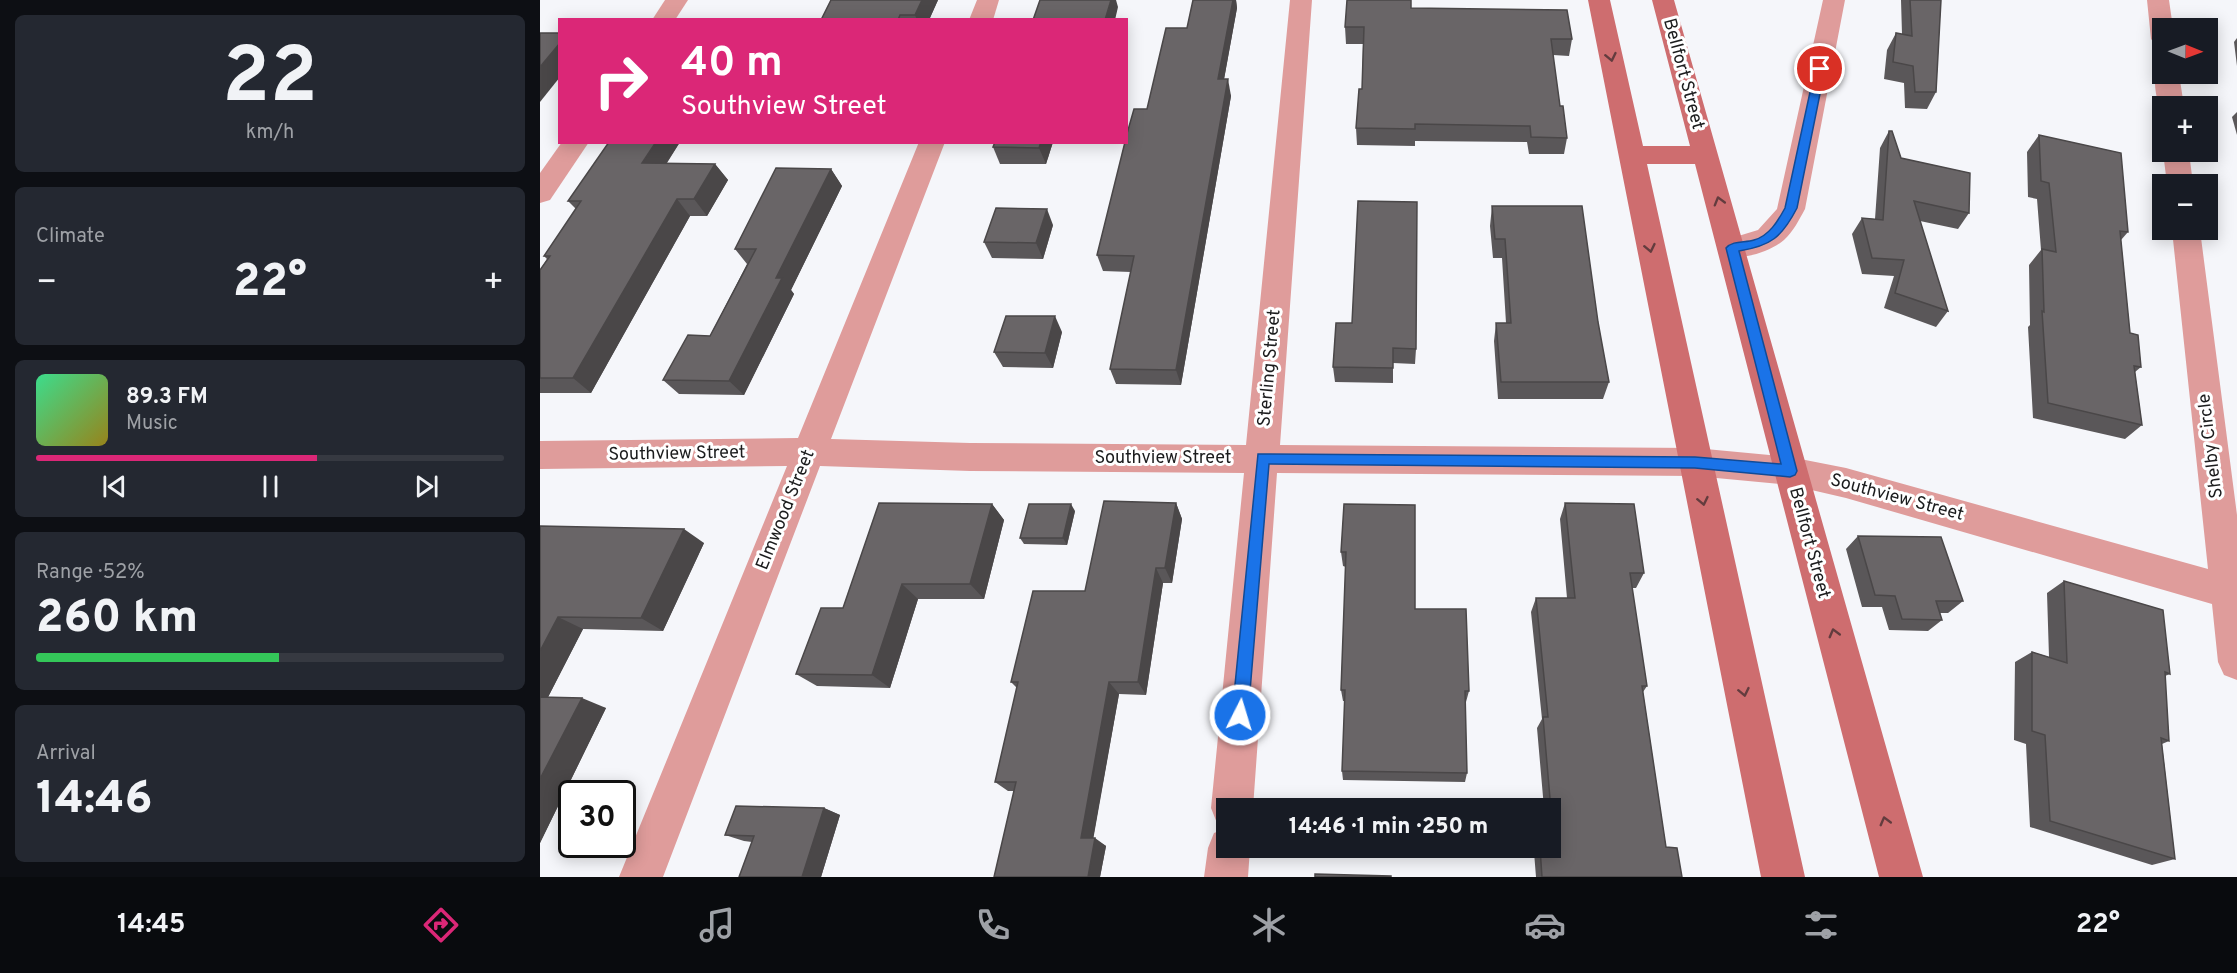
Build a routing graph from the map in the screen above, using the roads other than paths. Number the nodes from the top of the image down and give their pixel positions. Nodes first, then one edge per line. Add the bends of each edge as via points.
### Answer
1 (676, 0) edge
2 (988, 0) edge
3 (1301, 0) edge
4 (1599, 0) edge
5 (1663, 0) edge
6 (1834, 0) edge
7 (2158, 0) edge
8 (664, 18) edge
9 (982, 18) edge
10 (2160, 18) edge
11 (575, 144) edge
12 (931, 144) edge
13 (1631, 155) junction
14 (1705, 155) junction
15 (540, 193) edge
16 (2187, 240) edge
17 (1732, 248) junction
18 (809, 452) junction
19 (540, 455) edge
20 (1262, 458) junction
21 (1695, 462) junction
22 (1790, 471) junction
23 (2233, 593) edge
24 (2237, 662) edge
25 (1233, 798) edge
26 (1228, 858) edge
27 (641, 877) edge
28 (1226, 877) edge
29 (1783, 877) edge
30 (1901, 877) edge

1 - 8 street
2 - 9 street
3 - 20 street, Sterling Street
4 -> 13 main road
5 - 14 main road, Bellfort Street
6 - 17 street via 1791,208 1772,236 1758,244
7 - 10 street
11 - 15 street
12 - 18 street, Elmwood Street
13 - 14 main road
13 -> 21 main road
17 -> 14 main road, Bellfort Street
16 - 23 street, Shelby Circle
17 - 22 main road, Bellfort Street
18 - 19 street, Southview Street
18 - 20 street, Southview Street
18 - 27 street, Elmwood Street
20 - 21 street, Southview Street
20 - 25 street, Sterling Street
21 - 22 street, Southview Street
21 -> 29 main road
22 - 23 street, Southview Street via 1846,483
30 -> 22 main road, Bellfort Street
23 - 24 street, Shelby Circle
26 - 28 street

